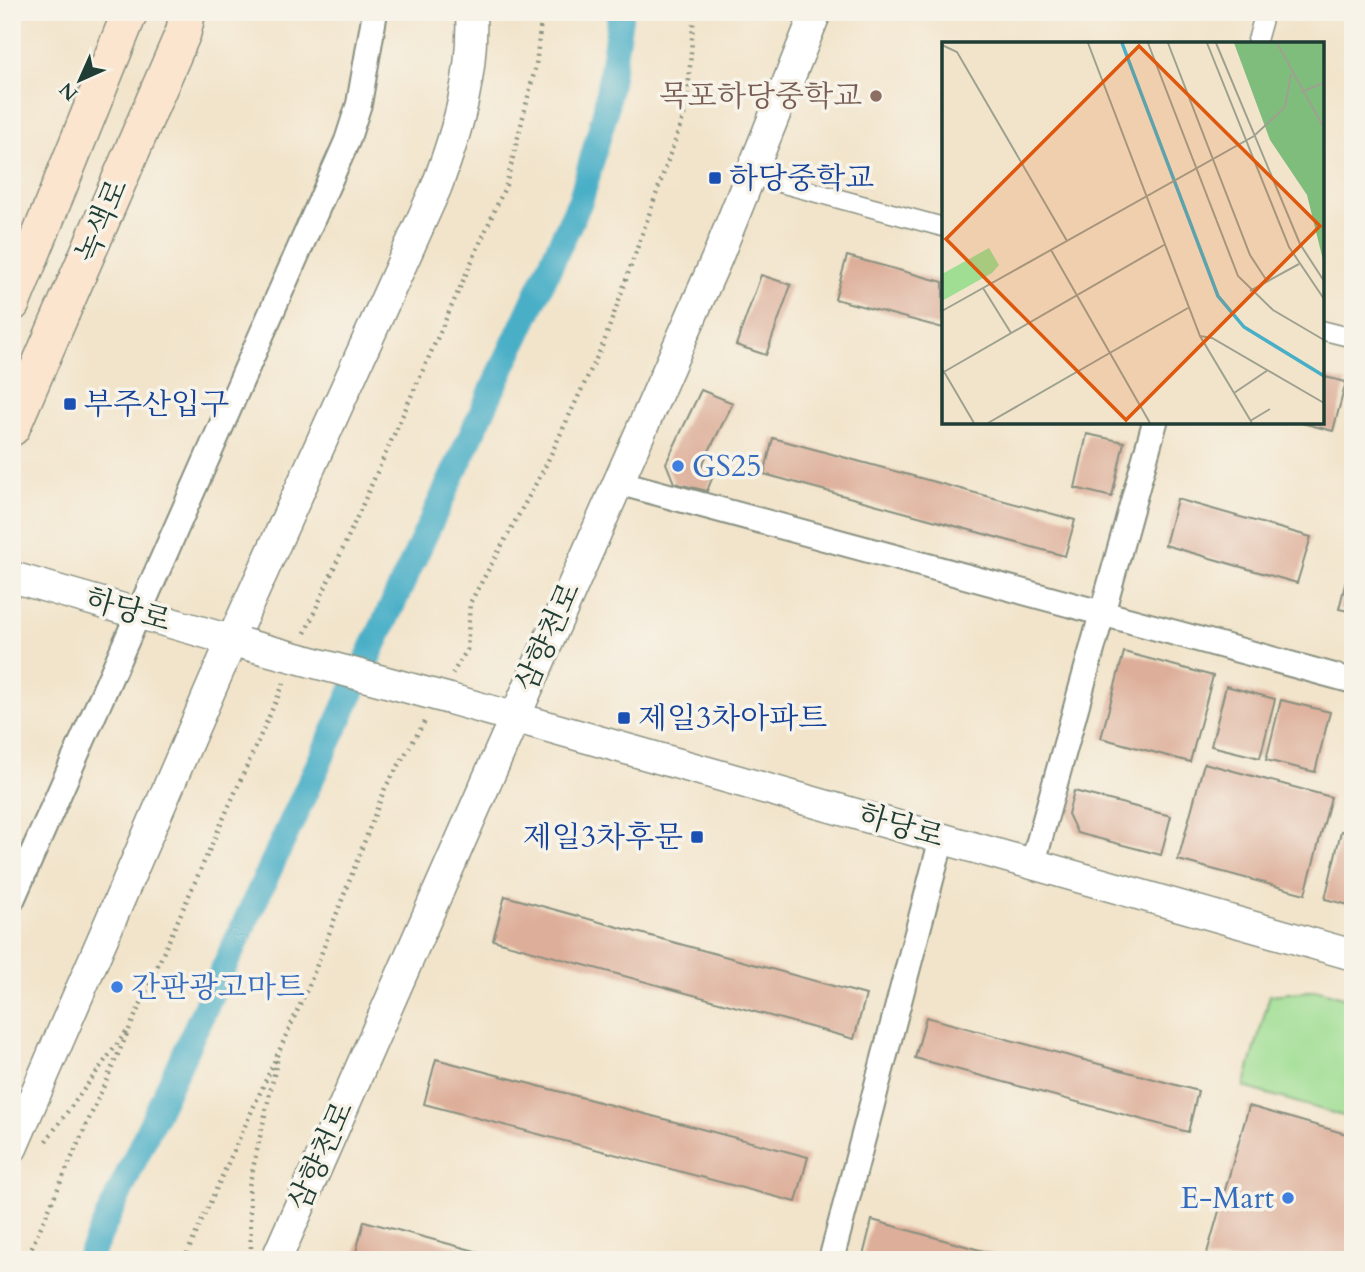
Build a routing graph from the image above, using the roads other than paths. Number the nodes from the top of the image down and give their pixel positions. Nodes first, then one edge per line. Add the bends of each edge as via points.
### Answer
1 (130, 12) edge
2 (188, 12) edge
3 (375, 12) edge
4 (1265, 12) edge
5 (466, 14) edge
6 (807, 19) edge
7 (1257, 42) edge
8 (751, 175) junction
9 (942, 227) edge
10 (12, 303) edge
11 (1323, 330) edge
12 (1353, 338) edge
13 (1154, 424) edge
14 (12, 428) edge
15 (617, 482) junction
16 (12, 577) edge
17 (138, 613) junction
18 (1103, 613) junction
19 (238, 642) junction
20 (1353, 681) edge
21 (513, 717) junction
22 (942, 838) junction
23 (1033, 863) junction
24 (12, 900) edge
25 (1353, 955) edge
26 (26, 1147) edge
27 (276, 1260) edge
28 (831, 1260) edge

1 - 10 main road, 녹색로
2 - 14 main road, 녹색로 via 183,33
3 - 17 street via 359,104 347,141
4 - 7 street
5 - 19 street via 472,39 463,111 454,142
6 - 8 street, 삼향천로
8 - 9 street
8 - 15 street, 삼향천로
11 - 12 street
13 - 18 street
15 - 18 street
15 - 21 street, 삼향천로
16 - 17 street, 하당로
17 - 19 street, 하당로
17 - 24 street
18 - 20 street
18 - 23 street
19 - 21 street, 하당로, bridge
19 - 26 street
21 - 22 street, 하당로
21 - 27 street, 삼향천로
22 - 23 street, 하당로
22 - 28 street
23 - 25 street, 하당로

